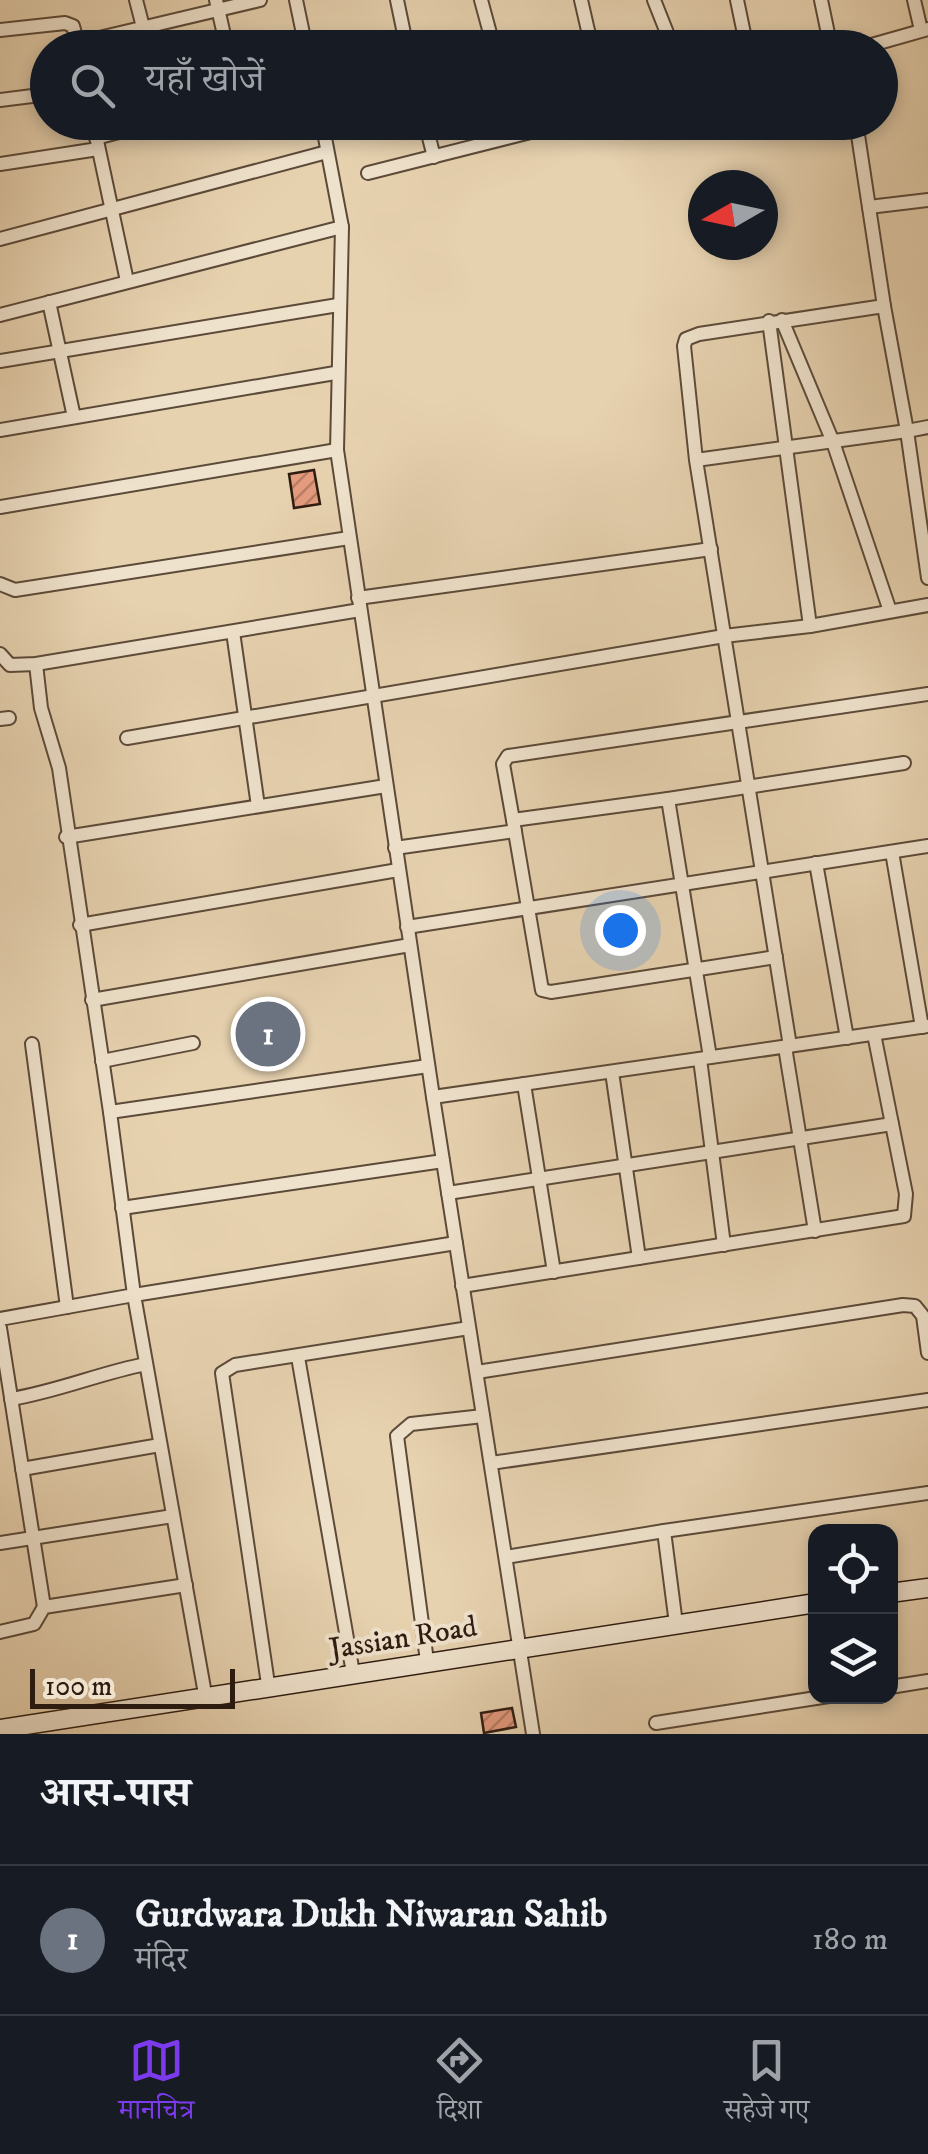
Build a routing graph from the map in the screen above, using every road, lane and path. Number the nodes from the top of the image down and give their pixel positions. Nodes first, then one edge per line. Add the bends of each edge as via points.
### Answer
1 (136, 0) edge
2 (260, 0) edge
3 (298, 0) edge
4 (397, 0) edge
5 (481, 0) edge
6 (581, 0) edge
7 (654, 0) edge
8 (737, 0) edge
9 (822, 0) edge
10 (914, 0) edge
11 (218, 5) edge
12 (143, 27) junction
13 (0, 30) edge
14 (74, 30) edge
15 (132, 30) edge
16 (223, 30) edge
17 (303, 30) edge
18 (403, 30) edge
19 (489, 30) edge
20 (588, 30) edge
21 (666, 30) edge
22 (743, 30) edge
23 (828, 30) edge
24 (924, 30) edge
25 (898, 38) edge
26 (30, 96) edge
27 (0, 100) edge
28 (96, 140) edge
29 (108, 140) edge
30 (325, 140) edge
31 (430, 140) edge
32 (484, 140) edge
33 (859, 140) edge
34 (97, 144) junction
35 (327, 152) junction
36 (434, 157) junction
37 (0, 164) edge
38 (368, 173) dead end
39 (928, 200) edge
40 (868, 206) junction
41 (110, 209) junction
42 (342, 227) junction
43 (0, 238) edge
44 (127, 281) junction
45 (49, 302) junction
46 (338, 304) junction
47 (884, 306) junction
48 (0, 315) edge
49 (776, 321) junction
50 (60, 351) junction
51 (0, 361) edge
52 (335, 373) junction
53 (74, 418) junction
54 (928, 427) edge
55 (0, 430) edge
56 (907, 432) junction
57 (833, 442) junction
58 (788, 449) junction
59 (337, 450) junction
60 (696, 460) junction
61 (0, 507) edge
62 (350, 538) junction
63 (711, 549) junction
64 (928, 578) edge
65 (0, 584) edge
66 (359, 604) junction
67 (928, 605) edge
68 (890, 611) junction
69 (810, 626) junction
70 (234, 632) junction
71 (724, 636) junction
72 (0, 654) edge
73 (36, 664) junction
74 (928, 694) edge
75 (372, 696) junction
76 (245, 718) junction
77 (738, 722) junction
78 (127, 738) dead end
79 (904, 763) dead end
80 (386, 786) junction
81 (748, 787) junction
82 (668, 800) junction
83 (258, 806) junction
84 (514, 826) junction
85 (66, 838) junction
86 (928, 846) edge
87 (395, 848) junction
88 (892, 852) junction
89 (816, 863) junction
90 (398, 870) junction
91 (762, 871) junction
92 (682, 882) junction
93 (526, 906) junction
94 (80, 925) junction
95 (407, 928) junction
96 (410, 946) junction
97 (776, 957) junction
98 (696, 970) junction
99 (92, 1000) junction
100 (925, 1026) edge
101 (874, 1034) junction
102 (847, 1038) junction
103 (193, 1043) dead end
104 (32, 1044) dead end
105 (788, 1046) junction
106 (705, 1058) junction
107 (102, 1061) junction
108 (428, 1066) junction
109 (612, 1072) junction
110 (524, 1084) junction
111 (432, 1098) junction
112 (110, 1112) junction
113 (892, 1124) junction
114 (800, 1137) junction
115 (712, 1150) junction
116 (443, 1161) junction
117 (626, 1162) junction
118 (539, 1178) junction
119 (448, 1192) junction
120 (122, 1208) junction
121 (815, 1231) junction
122 (456, 1243) junction
123 (724, 1246) junction
124 (640, 1258) junction
125 (554, 1272) junction
126 (462, 1286) junction
127 (134, 1296) junction
128 (67, 1307) junction
129 (0, 1319) edge
130 (0, 1328) edge
131 (469, 1328) junction
132 (928, 1353) edge
133 (2, 1357) edge
134 (298, 1357) junction
135 (146, 1364) junction
136 (477, 1372) junction
137 (12, 1399) junction
138 (928, 1400) edge
139 (483, 1416) junction
140 (16, 1438) junction
141 (0, 1442) edge
142 (160, 1444) junction
143 (491, 1463) junction
144 (22, 1470) junction
145 (928, 1493) edge
146 (173, 1516) junction
147 (664, 1531) junction
148 (31, 1538) junction
149 (0, 1544) edge
150 (506, 1557) junction
151 (186, 1585) junction
152 (928, 1588) edge
153 (898, 1592) edge
154 (808, 1604) edge
155 (44, 1607) junction
156 (676, 1624) junction
157 (0, 1632) edge
158 (522, 1646) junction
159 (427, 1661) junction
160 (352, 1674) junction
161 (928, 1681) edge
162 (268, 1684) junction
163 (898, 1686) edge
164 (205, 1694) junction
165 (808, 1699) edge
166 (656, 1723) dead end
167 (0, 1729) edge
168 (533, 1734) edge

1 - 12 street
2 - 11 street
3 - 17 street
4 - 18 street
5 - 19 street
6 - 20 street
7 - 21 street
8 - 22 street
9 - 23 street
10 - 24 street
11 - 12 street
11 - 16 street
12 - 15 street
13 - 14 street via 61,22
24 - 25 street
26 - 27 street
28 - 34 street
29 - 34 street
30 - 35 street
31 - 36 street
32 - 36 street
33 - 40 street
34 - 37 street
34 - 41 street
35 - 41 street
35 - 42 street
36 - 38 street
39 - 40 street
40 - 47 street
41 - 43 street
41 - 44 street
42 - 44 street
42 - 46 street
44 - 45 street
45 - 48 street
45 - 50 street
46 - 50 street
46 - 52 street
47 - 49 street
47 - 56 street
49 - 57 street
49 - 58 street
49 - 60 street via 686,338
50 - 51 street
50 - 53 street
52 - 53 street
52 - 59 street
53 - 55 street
54 - 56 street
56 - 57 street
56 - 64 street
57 - 58 street
57 - 68 street
58 - 60 street
58 - 69 street
59 - 61 street
59 - 62 street
60 - 63 street
62 - 65 street via 15,590
62 - 66 street
63 - 66 street
63 - 71 street
66 - 70 street
66 - 75 street
67 - 68 street
68 - 69 street
69 - 71 street
70 - 73 street
70 - 76 street
71 - 75 street
71 - 77 street
72 - 73 street via 10,665
73 - 85 street
74 - 77 street
75 - 76 street
75 - 80 street
76 - 78 street
76 - 83 street
77 - 81 street
77 - 84 street via 508,756 503,764
79 - 81 street
80 - 83 street
80 - 87 street
81 - 82 street
81 - 91 street
82 - 84 street
82 - 92 street
83 - 85 street
84 - 87 street
84 - 93 street
85 - 94 street
86 - 88 street
87 - 90 street
88 - 89 street
88 - 100 street
89 - 91 street
89 - 102 street
90 - 94 street
90 - 95 street
91 - 92 street
91 - 97 street
92 - 93 street
92 - 98 street
93 - 95 street
93 - 98 street via 538,978 547,992
94 - 99 street
95 - 96 street
96 - 99 street
96 - 108 street
97 - 98 street
97 - 105 street
98 - 106 street
99 - 107 street
100 - 101 street
101 - 102 street
101 - 113 street
102 - 105 street
103 - 107 street
104 - 128 street
105 - 106 street
105 - 114 street
106 - 109 street
106 - 115 street
107 - 112 street
108 - 111 street
108 - 112 street
109 - 110 street
109 - 117 street
110 - 111 street
110 - 118 street
111 - 116 street
112 - 120 street
113 - 114 street
113 - 121 street via 906,1213
114 - 115 street
114 - 121 street
115 - 117 street
115 - 123 street
116 - 119 street
116 - 120 street
117 - 118 street
117 - 124 street
118 - 119 street
118 - 125 street
119 - 122 street
120 - 127 street
121 - 123 street
122 - 126 street
122 - 127 street
123 - 124 street
124 - 125 street
125 - 126 street
126 - 131 street
127 - 128 street
127 - 135 street
128 - 129 street
130 - 133 street
131 - 134 street
131 - 136 street
132 - 136 street via 923,1316 903,1305
133 - 137 street
134 - 160 street
134 - 162 street via 234,1366 221,1376
135 - 137 street
135 - 142 street
136 - 139 street
137 - 140 street
138 - 143 street
139 - 143 street
139 - 159 street via 415,1423 398,1436
140 - 141 street
140 - 144 street
142 - 144 street
142 - 146 street
143 - 150 street
144 - 148 street
145 - 147 street
146 - 148 street
146 - 151 street
147 - 150 street
147 - 156 street
148 - 149 street
148 - 155 street
150 - 158 street
151 - 155 street
151 - 164 street
152 - 153 street
154 - 156 street, Jassian Road
155 - 157 street via 34,1624
156 - 158 street, Jassian Road
158 - 159 street, Jassian Road
158 - 168 street
159 - 160 street, Jassian Road
160 - 162 street, Jassian Road
161 - 163 street
162 - 164 street, Jassian Road
164 - 167 street, Jassian Road
165 - 166 street

